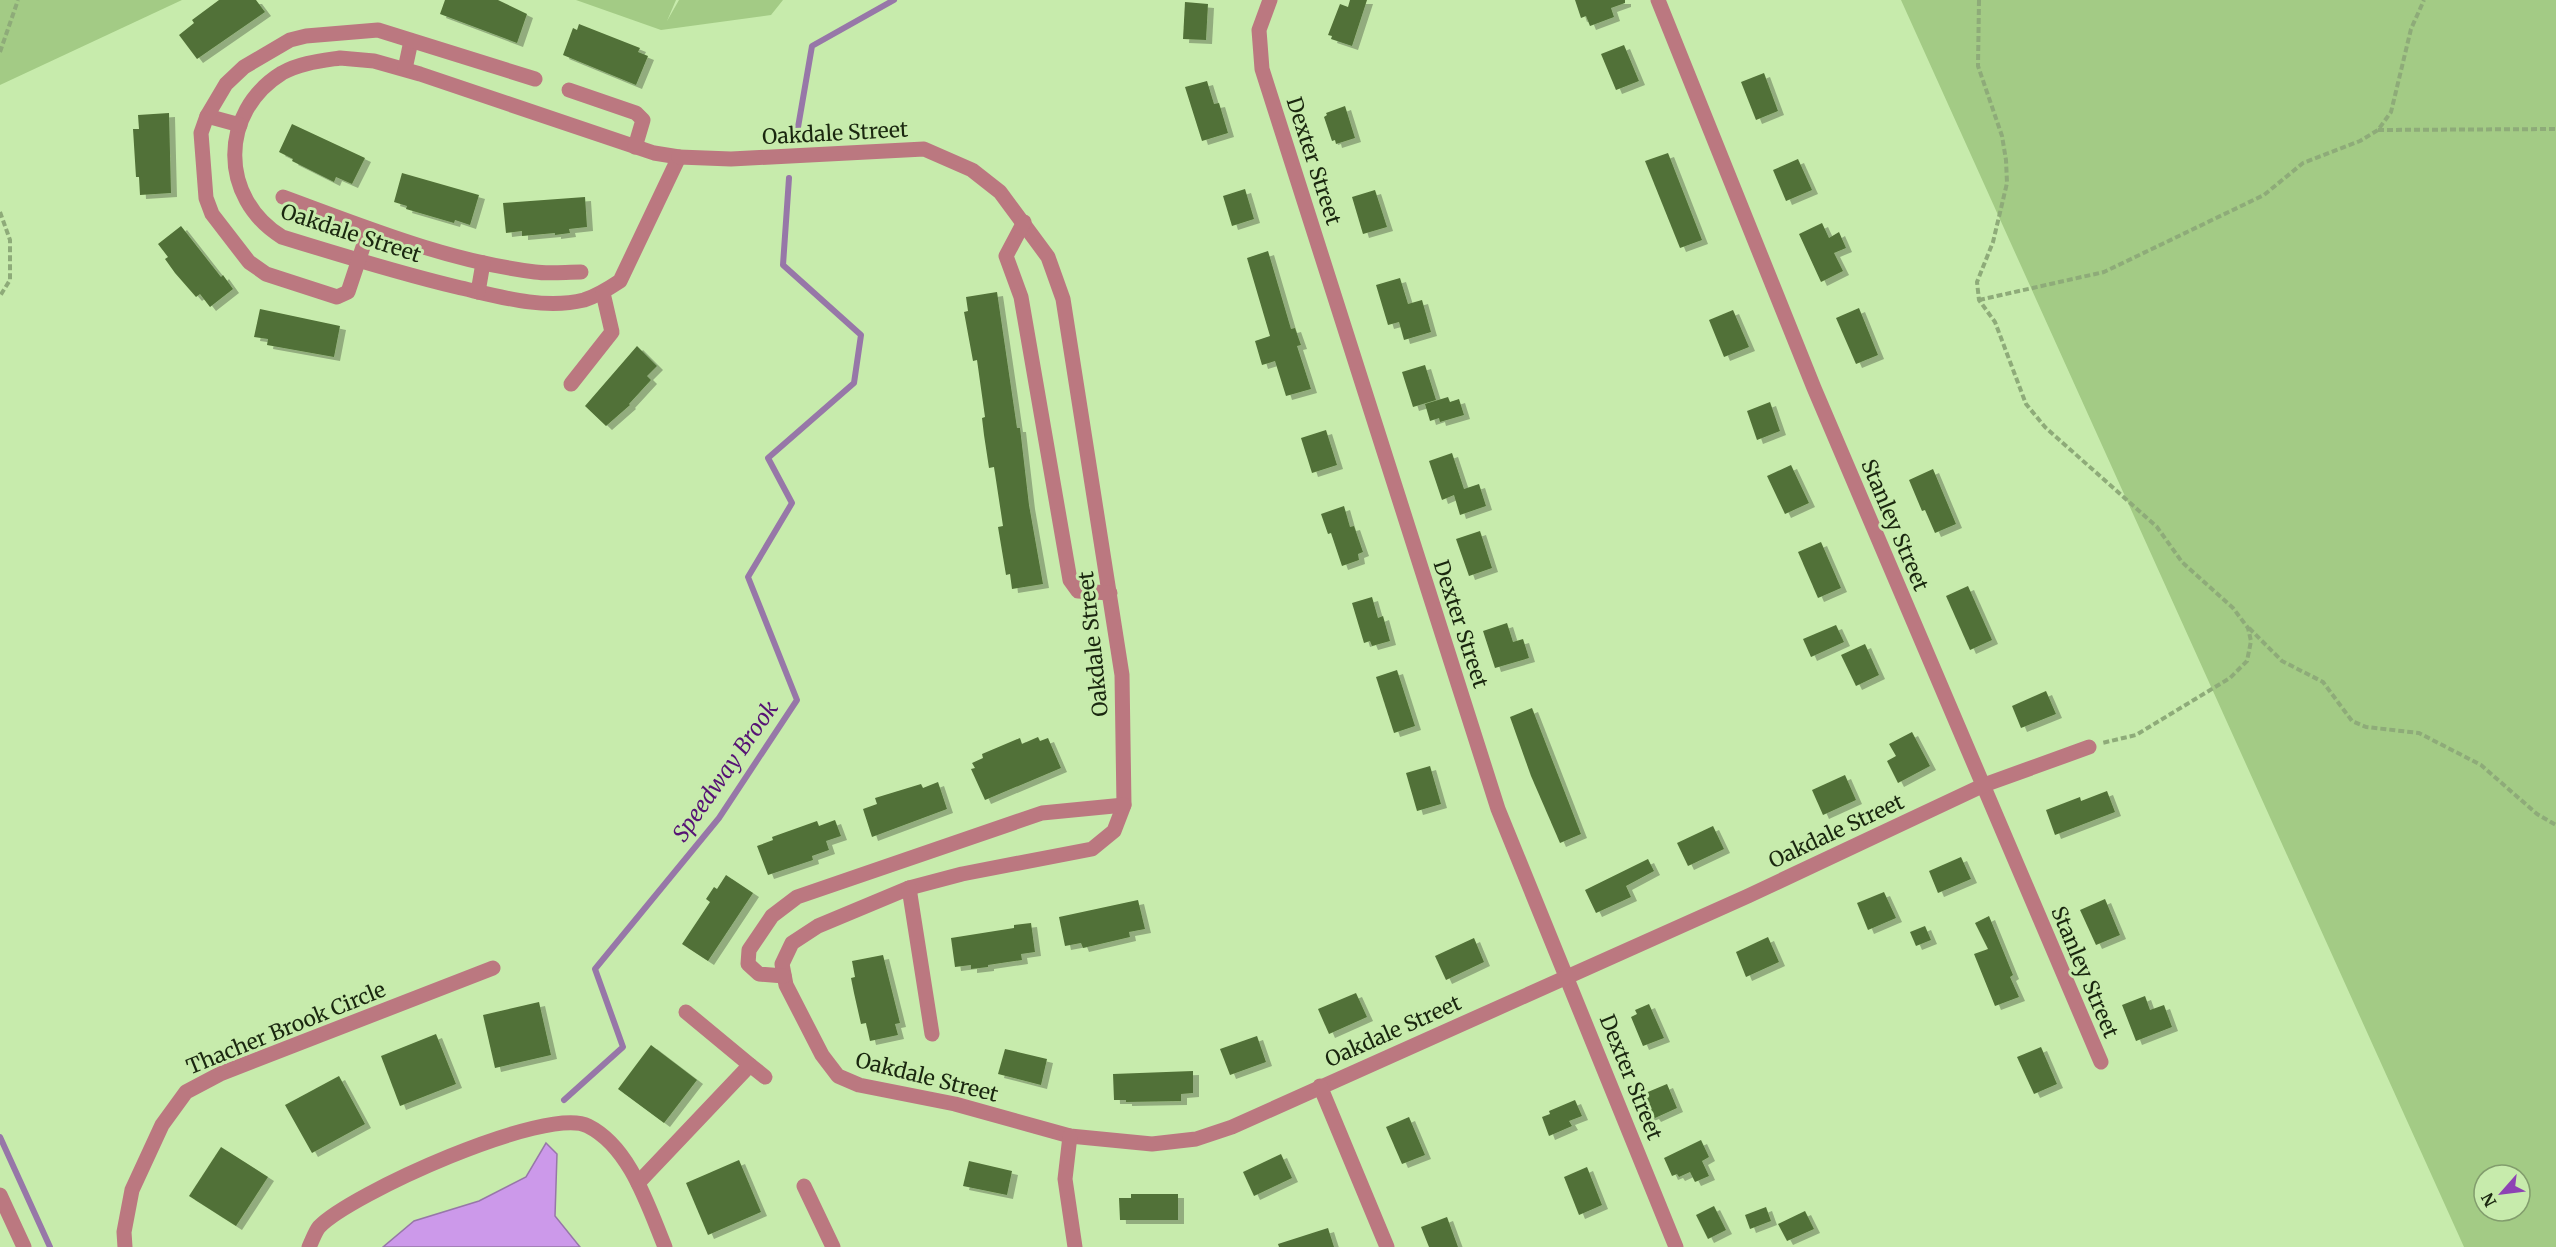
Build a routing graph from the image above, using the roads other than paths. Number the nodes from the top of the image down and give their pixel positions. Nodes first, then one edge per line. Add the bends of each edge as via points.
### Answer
1 (1269, 0) edge
2 (1658, 0) edge
3 (411, 41) junction
4 (405, 69) junction
5 (535, 79) dead end
6 (569, 90) dead end
7 (207, 116) junction
8 (240, 125) junction
9 (635, 147) junction
10 (679, 157) junction
11 (283, 196) dead end
12 (1024, 222) junction
13 (369, 229) junction
14 (359, 261) junction
15 (483, 263) junction
16 (581, 272) dead end
17 (478, 292) junction
18 (603, 293) junction
19 (571, 384) dead end
20 (1110, 593) junction
21 (2089, 747) road end
22 (1984, 785) junction
23 (1124, 805) junction
24 (878, 869) junction
25 (909, 888) junction
26 (886, 896) junction
27 (492, 968) dead end
28 (784, 976) junction
29 (1567, 977) junction
30 (686, 1012) dead end
31 (932, 1034) dead end
32 (2101, 1062) dead end
33 (750, 1065) junction
34 (765, 1077) dead end
35 (1320, 1086) junction
36 (1070, 1136) junction
37 (638, 1183) junction
38 (804, 1186) dead end
39 (0, 1195) edge
40 (24, 1247) edge
41 (125, 1247) edge
42 (309, 1247) edge
43 (665, 1247) edge
44 (833, 1247) edge
45 (1075, 1247) edge
46 (1387, 1247) edge
47 (1676, 1247) edge

1 - 29 street, Dexter Street via 1259,30 1262,69 1498,809
2 - 22 street, Stanley Street via 1814,388
3 - 4 street
3 - 5 street
3 - 7 street via 378,30 290,40 244,67 225,84
4 - 8 street, Oakdale Street via 340,58 309,62 283,73 256,94
4 - 9 street, Oakdale Street
6 - 9 street via 636,113 643,120
7 - 8 street
7 - 14 street via 201,133 206,198 212,214 249,262 266,274 337,297 348,292
8 - 14 street, Oakdale Street via 234,160 237,183 264,226 282,237
9 - 10 street, Oakdale Street
10 - 12 street, Oakdale Street via 731,159 924,149 972,170 1000,192
10 - 18 street, Oakdale Street via 620,281
11 - 13 street
12 - 20 street, Oakdale Street via 1048,257 1063,299
12 - 20 street via 1006,256 1021,297 1070,580 1078,591
13 - 14 street
13 - 15 street
14 - 17 street, Oakdale Street
15 - 16 street via 537,273
15 - 17 street
17 - 18 street, Oakdale Street via 558,303
18 - 19 street via 612,332
20 - 23 street, Oakdale Street via 1122,675
21 - 22 street, Oakdale Street
22 - 29 street, Oakdale Street
22 - 32 street, Stanley Street
23 - 24 street via 1042,813
23 - 25 street, Oakdale Street via 1114,831 1092,849
24 - 26 street
24 - 28 street via 797,897 772,916 749,950 748,964 759,974
25 - 26 street, Oakdale Street
25 - 31 street
26 - 28 street, Oakdale Street via 818,926 792,943 782,964
27 - 41 street, Thacher Brook Circle via 220,1074 186,1092 162,1125 132,1190
28 - 36 street, Oakdale Street via 822,1055 838,1077
29 - 35 street, Oakdale Street
29 - 47 street, Dexter Street
30 - 33 street
33 - 34 street
33 - 37 street
35 - 36 street, Oakdale Street via 1232,1127 1196,1139 1152,1144
35 - 46 street
36 - 45 street via 1065,1179
37 - 42 street via 613,1144 587,1125 555,1123 513,1132 447,1158 347,1205 318,1228
37 - 43 street
38 - 44 street
39 - 40 street

